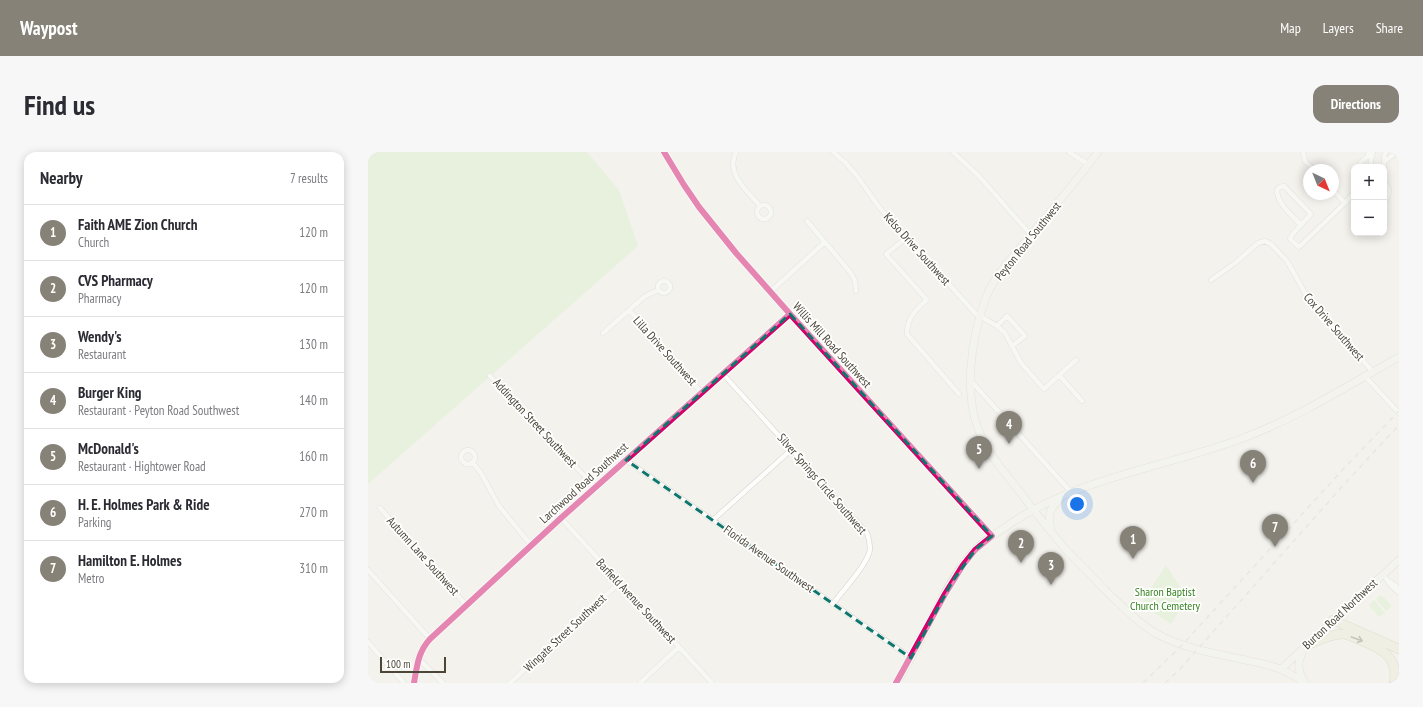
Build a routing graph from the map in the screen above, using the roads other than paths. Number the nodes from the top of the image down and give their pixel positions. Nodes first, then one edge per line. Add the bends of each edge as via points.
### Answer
1 (736, 152) edge
2 (833, 152) edge
3 (953, 152) edge
4 (1069, 152) edge
5 (1098, 152) edge
6 (1303, 152) edge
7 (1386, 152) edge
8 (1397, 152) edge
9 (1368, 154) edge
10 (668, 159) dead end
11 (1385, 161) junction
12 (1308, 164) edge
13 (1360, 164) edge
14 (1370, 164) edge
15 (1384, 164) edge
16 (1088, 165) junction
17 (1387, 186) edge
18 (1339, 196) edge
19 (1351, 196) edge
20 (1387, 198) edge
21 (1345, 203) junction
22 (760, 206) dead end
23 (807, 221) dead end
24 (1301, 224) junction
25 (1031, 235) junction
26 (906, 238) junction
27 (824, 241) junction
28 (1211, 280) dead end
29 (658, 290) dead end
30 (856, 291) dead end
31 (770, 292) junction
32 (629, 310) junction
33 (790, 314) junction
34 (981, 318) junction
35 (997, 326) junction
36 (603, 333) dead end
37 (1012, 346) junction
38 (1399, 357) edge
39 (1076, 360) dead end
40 (1373, 372) junction
41 (724, 374) junction
42 (1059, 375) junction
43 (490, 376) dead end
44 (1365, 376) junction
45 (971, 381) junction
46 (702, 393) junction
47 (959, 394) dead end
48 (1082, 401) dead end
49 (1399, 413) edge
50 (792, 449) junction
51 (626, 460) junction
52 (472, 462) dead end
53 (595, 487) junction
54 (1068, 493) junction
55 (380, 508) dead end
56 (1033, 510) junction
57 (561, 518) junction
58 (713, 520) junction
59 (1052, 533) junction
60 (992, 536) junction
61 (531, 545) junction
62 (1399, 560) edge
63 (368, 570) edge
64 (1383, 574) junction
65 (620, 582) junction
66 (1399, 592) edge
67 (833, 604) junction
68 (466, 605) junction
69 (1331, 622) junction
70 (1343, 634) junction
71 (430, 639) junction
72 (368, 642) edge
73 (679, 647) junction
74 (1305, 647) junction
75 (1399, 649) edge
76 (911, 658) junction
77 (419, 659) junction
78 (1281, 669) junction
79 (404, 683) edge
80 (414, 683) edge
81 (443, 683) edge
82 (510, 683) edge
83 (640, 683) edge
84 (712, 683) edge
85 (896, 683) edge
86 (1305, 683) edge
87 (1394, 683) edge

1 - 22 street via 734,174
2 - 26 street, Kelso Drive Southwest via 846,163
3 - 25 street via 978,175
4 - 16 street
5 - 16 main road, Peyton Road Southwest
6 - 12 street
7 - 11 street
8 - 11 street
9 - 13 street
9 - 14 street
10 - 31 street, Willis Mill Road Southwest via 699,207
11 - 15 street
16 - 25 main road, Peyton Road Southwest
17 - 20 street
18 - 21 street
19 - 21 street
21 - 24 street via 1299,247 1290,238
23 - 27 street
24 - 24 street via 1311,214 1284,186 1280,187 1277,190 1277,197
25 - 34 main road, Peyton Road Southwest via 995,280
26 - 34 street, Kelso Drive Southwest
26 - 47 street via 886,254 927,300 908,320 907,334
27 - 30 street via 852,273
27 - 31 street
28 - 40 street, Cox Drive Southwest via 1258,243 1265,241 1271,244 1286,261 1307,297
29 - 32 street via 644,297
31 - 33 street, Willis Mill Road Southwest
32 - 36 street
32 - 46 street, Lilla Drive Southwest
33 - 41 street, Larchwood Road Southwest
33 - 60 street, Willis Mill Road Southwest
34 - 35 street
34 - 45 main road, Peyton Road Southwest via 973,347
35 - 37 street
35 - 37 street via 1007,316 1024,336
37 - 42 street via 1020,363 1044,389
38 - 40 main road
39 - 42 street
40 - 44 main road
41 - 46 street, Larchwood Road Southwest
41 - 50 street, Silver Springs Circle Southwest
42 - 48 street
43 - 53 street, Addington Street Southwest
44 - 49 street
44 - 54 main road via 1287,419 1247,437 1106,479
45 - 54 street
45 - 56 main road, Peyton Road Southwest via 974,413 982,438 993,458
46 - 51 street, Larchwood Road Southwest
50 - 58 street
50 - 67 street, Silver Springs Circle Southwest via 863,528 869,539 870,550 866,560
51 - 53 street, Larchwood Road Southwest
51 - 58 street, Florida Avenue Southwest
52 - 61 street via 499,506
53 - 57 street, Larchwood Road Southwest
54 - 56 main road
54 - 59 main road via 1049,513
55 - 68 street, Autumn Lane Southwest
56 - 59 main road, Peyton Road Southwest
56 - 60 main road
57 - 61 street, Larchwood Road Southwest
57 - 65 street, Barfield Avenue Southwest
58 - 67 street, Florida Avenue Southwest
59 - 78 main road, Peyton Road Southwest via 1125,610 1156,633 1191,648
60 - 76 main road via 975,550 963,565
61 - 68 street, Larchwood Road Southwest
62 - 64 main road, Burton Road Northwest
63 - 71 street
64 - 66 street via 1398,587
64 - 69 main road, Burton Road Northwest
65 - 73 street, Barfield Avenue Southwest
65 - 82 street, Wingate Street Southwest
67 - 76 street, Florida Avenue Southwest
68 - 71 street, Larchwood Road Southwest
69 - 70 highway via 1334,629
69 - 74 main road, Burton Road Northwest
69 - 75 highway
70 - 74 highway
70 -> 87 highway via 1384,652 1393,664
71 - 77 street, Larchwood Road Southwest via 423,647
72 - 79 street
73 - 83 street
73 - 84 street, Barfield Avenue Southwest
74 - 78 main road, Burton Road Northwest
74 - 86 main road via 1298,669
76 - 85 main road
77 - 80 street, Larchwood Road Southwest
77 - 81 street
78 - 86 main road, Peyton Road Southwest

